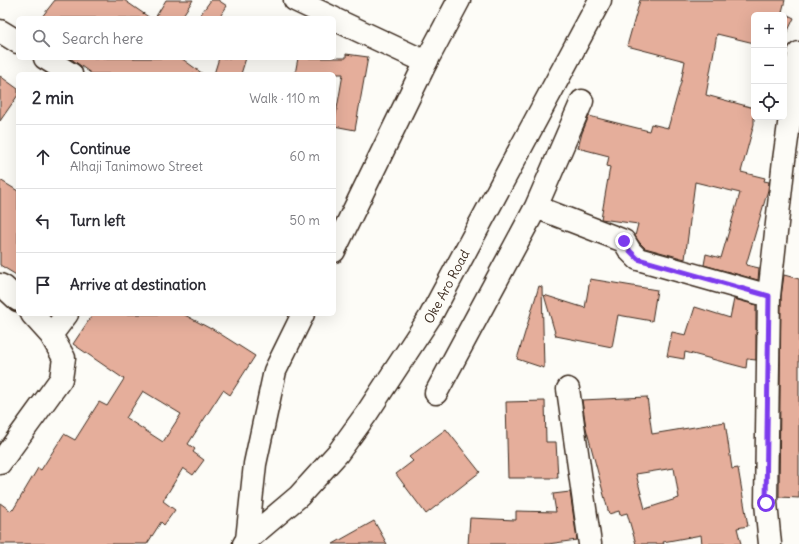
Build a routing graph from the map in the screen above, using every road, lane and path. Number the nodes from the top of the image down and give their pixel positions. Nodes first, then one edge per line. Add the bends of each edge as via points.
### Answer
1 (295, 0) edge
2 (459, 0) edge
3 (600, 0) edge
4 (329, 16) edge
5 (336, 19) edge
6 (0, 32) edge
7 (16, 41) edge
8 (799, 58) edge
9 (47, 60) edge
10 (426, 62) junction
11 (68, 72) edge
12 (582, 101) dead end
13 (536, 208) junction
14 (336, 247) edge
15 (0, 285) edge
16 (769, 296) junction
17 (16, 298) edge
18 (34, 316) edge
19 (65, 316) edge
20 (302, 316) edge
21 (51, 336) junction
22 (568, 389) dead end
23 (436, 394) dead end
24 (0, 463) edge
25 (248, 543) edge
26 (590, 544) edge
27 (770, 544) edge

1 - 4 street
2 - 10 street
3 - 25 street, Oke Aro Road via 430,317 367,413 338,452 299,496
5 - 10 street
6 - 7 street
8 - 16 street via 784,160
9 - 11 street
10 - 14 street
12 - 13 street
13 - 16 street via 624,241 638,259
13 - 23 street
15 - 17 street
16 - 27 street via 766,503
18 - 21 street
19 - 21 street
20 - 25 street, Oke Aro Road via 275,371 255,464
21 - 24 street via 64,358 61,379
22 - 26 street

